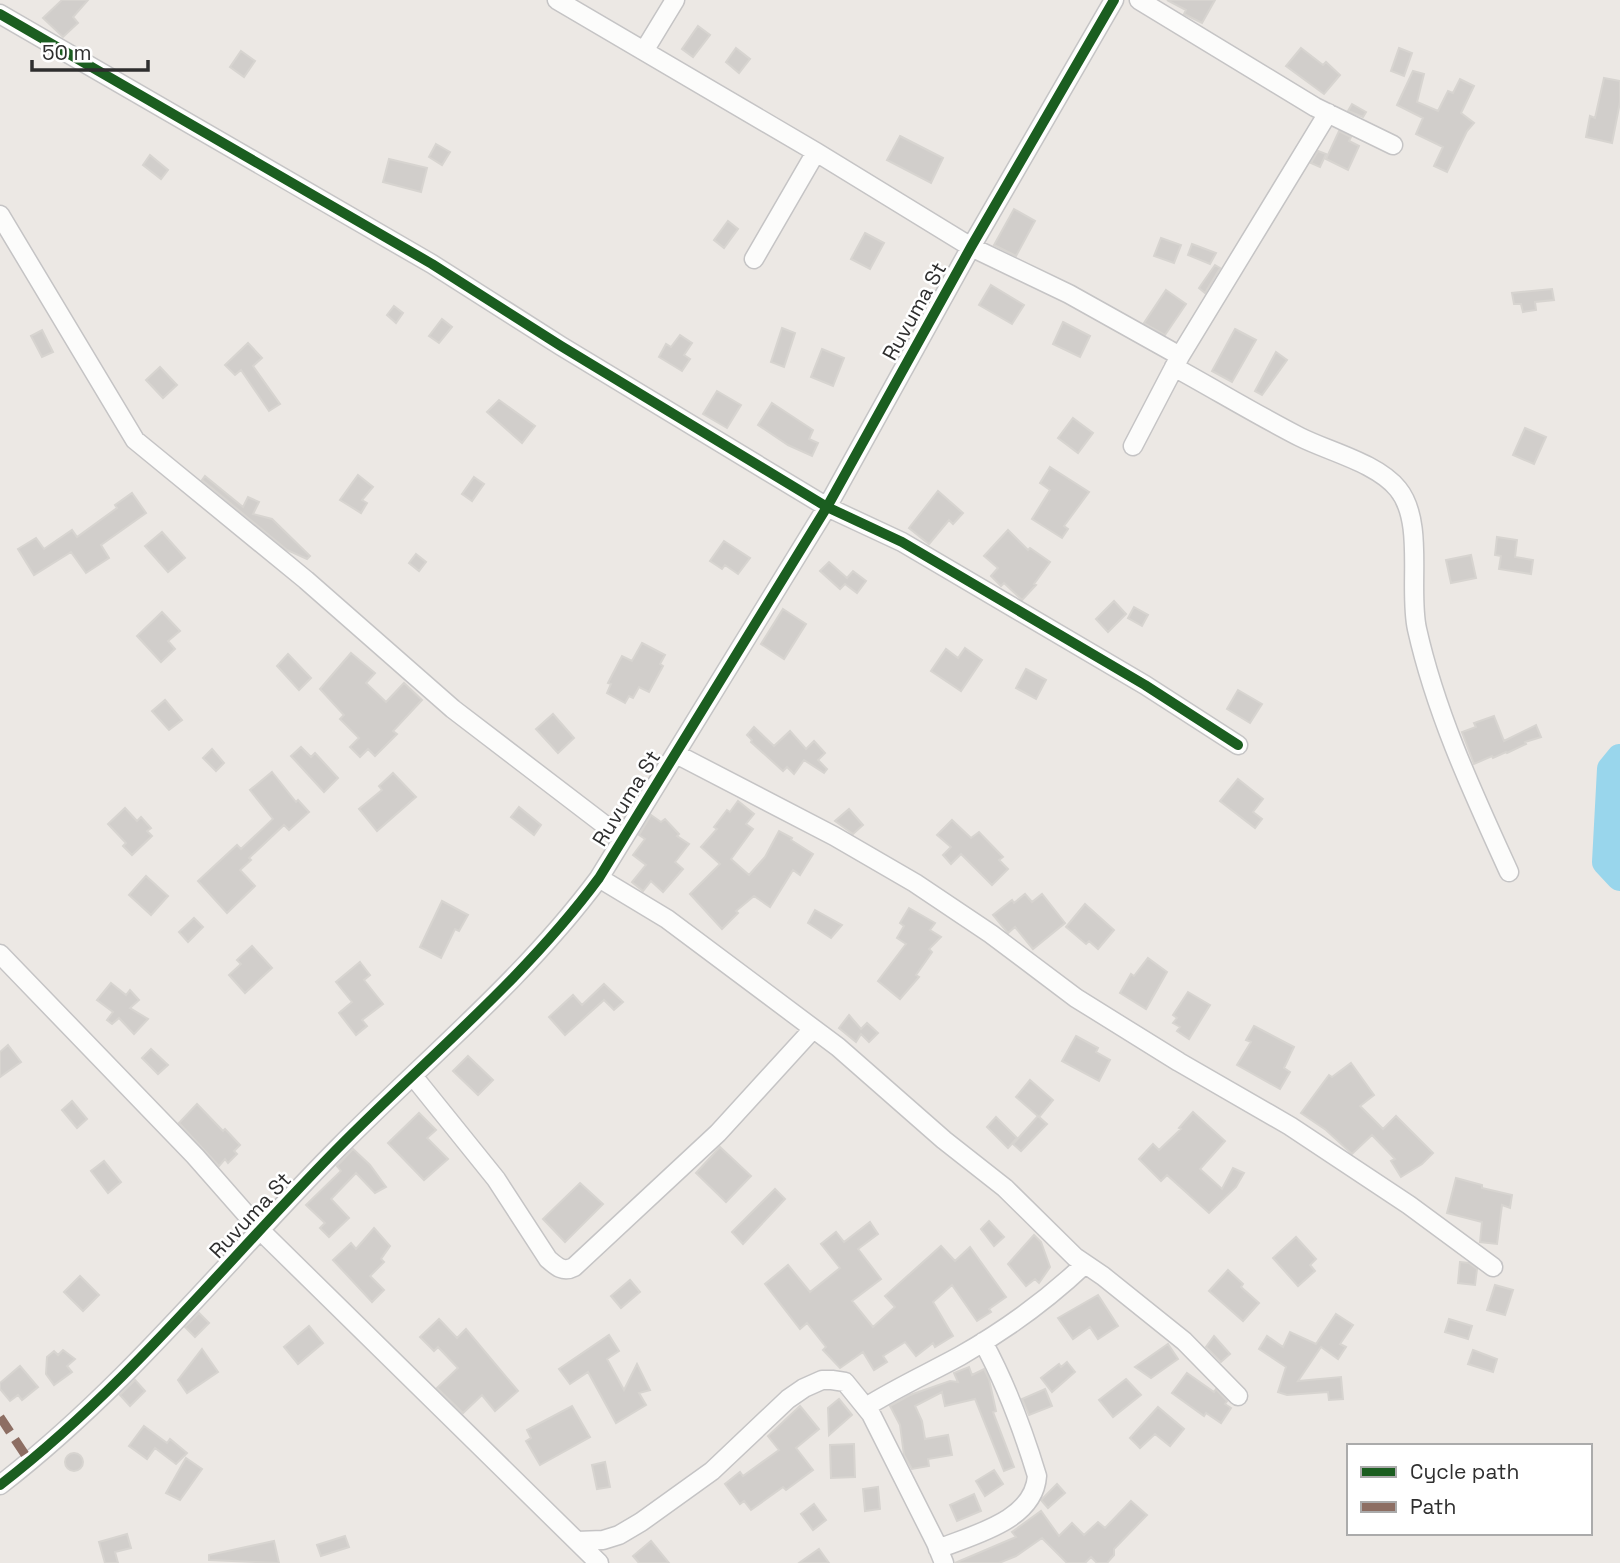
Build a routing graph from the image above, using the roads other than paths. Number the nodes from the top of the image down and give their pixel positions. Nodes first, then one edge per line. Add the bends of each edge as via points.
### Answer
1 (558, 0) edge
2 (675, 0) edge
3 (1114, 0) edge
4 (1139, 0) edge
5 (0, 14) edge
6 (645, 51) junction
7 (1328, 113) junction
8 (1393, 145) dead end
9 (816, 152) junction
10 (0, 215) edge
11 (971, 247) junction
12 (754, 259) dead end
13 (1177, 361) junction
14 (1133, 446) dead end
15 (827, 507) junction
16 (1238, 745) dead end
17 (677, 754) junction
18 (623, 839) junction
19 (1509, 872) dead end
20 (599, 878) junction
21 (0, 954) edge
22 (813, 1029) junction
23 (413, 1076) junction
24 (261, 1231) junction
25 (1085, 1264) junction
26 (1493, 1267) dead end
27 (983, 1342) junction
28 (1238, 1396) dead end
29 (866, 1407) junction
30 (0, 1485) edge
31 (577, 1541) junction
32 (941, 1556) edge
33 (599, 1563) edge

1 - 6 street
2 - 6 street
3 - 11 street, Ruvuma St
4 - 7 street
5 - 15 street via 432,264
6 - 9 street
7 - 8 street
7 - 13 street
9 - 11 street
9 - 12 street
10 - 18 street via 135,440 306,580 453,709
11 - 13 street via 1069,294
11 - 15 street, Ruvuma St
13 - 14 street
13 - 19 street via 1300,437 1383,475 1408,502 1416,626 1454,748
15 - 16 street via 902,542
15 - 17 street, Ruvuma St
17 - 18 street, Ruvuma St
17 - 26 street via 915,884 992,934 1076,998 1290,1126
18 - 20 street, Ruvuma St
20 - 22 street via 667,919
20 - 23 street, Ruvuma St via 510,983
21 - 24 street
22 - 23 street via 719,1133 567,1270 548,1259 496,1179
22 - 25 street via 1004,1188
23 - 24 street, Ruvuma St
24 - 30 street, Ruvuma St via 153,1345
24 - 31 street
25 - 27 street
25 - 28 street via 1184,1341
27 - 29 street
27 - 32 street via 1022,1430 1037,1483 1029,1500 1009,1519
29 - 31 street via 845,1382 822,1380 804,1388 712,1471 641,1522 603,1540
29 - 32 street
31 - 33 street

